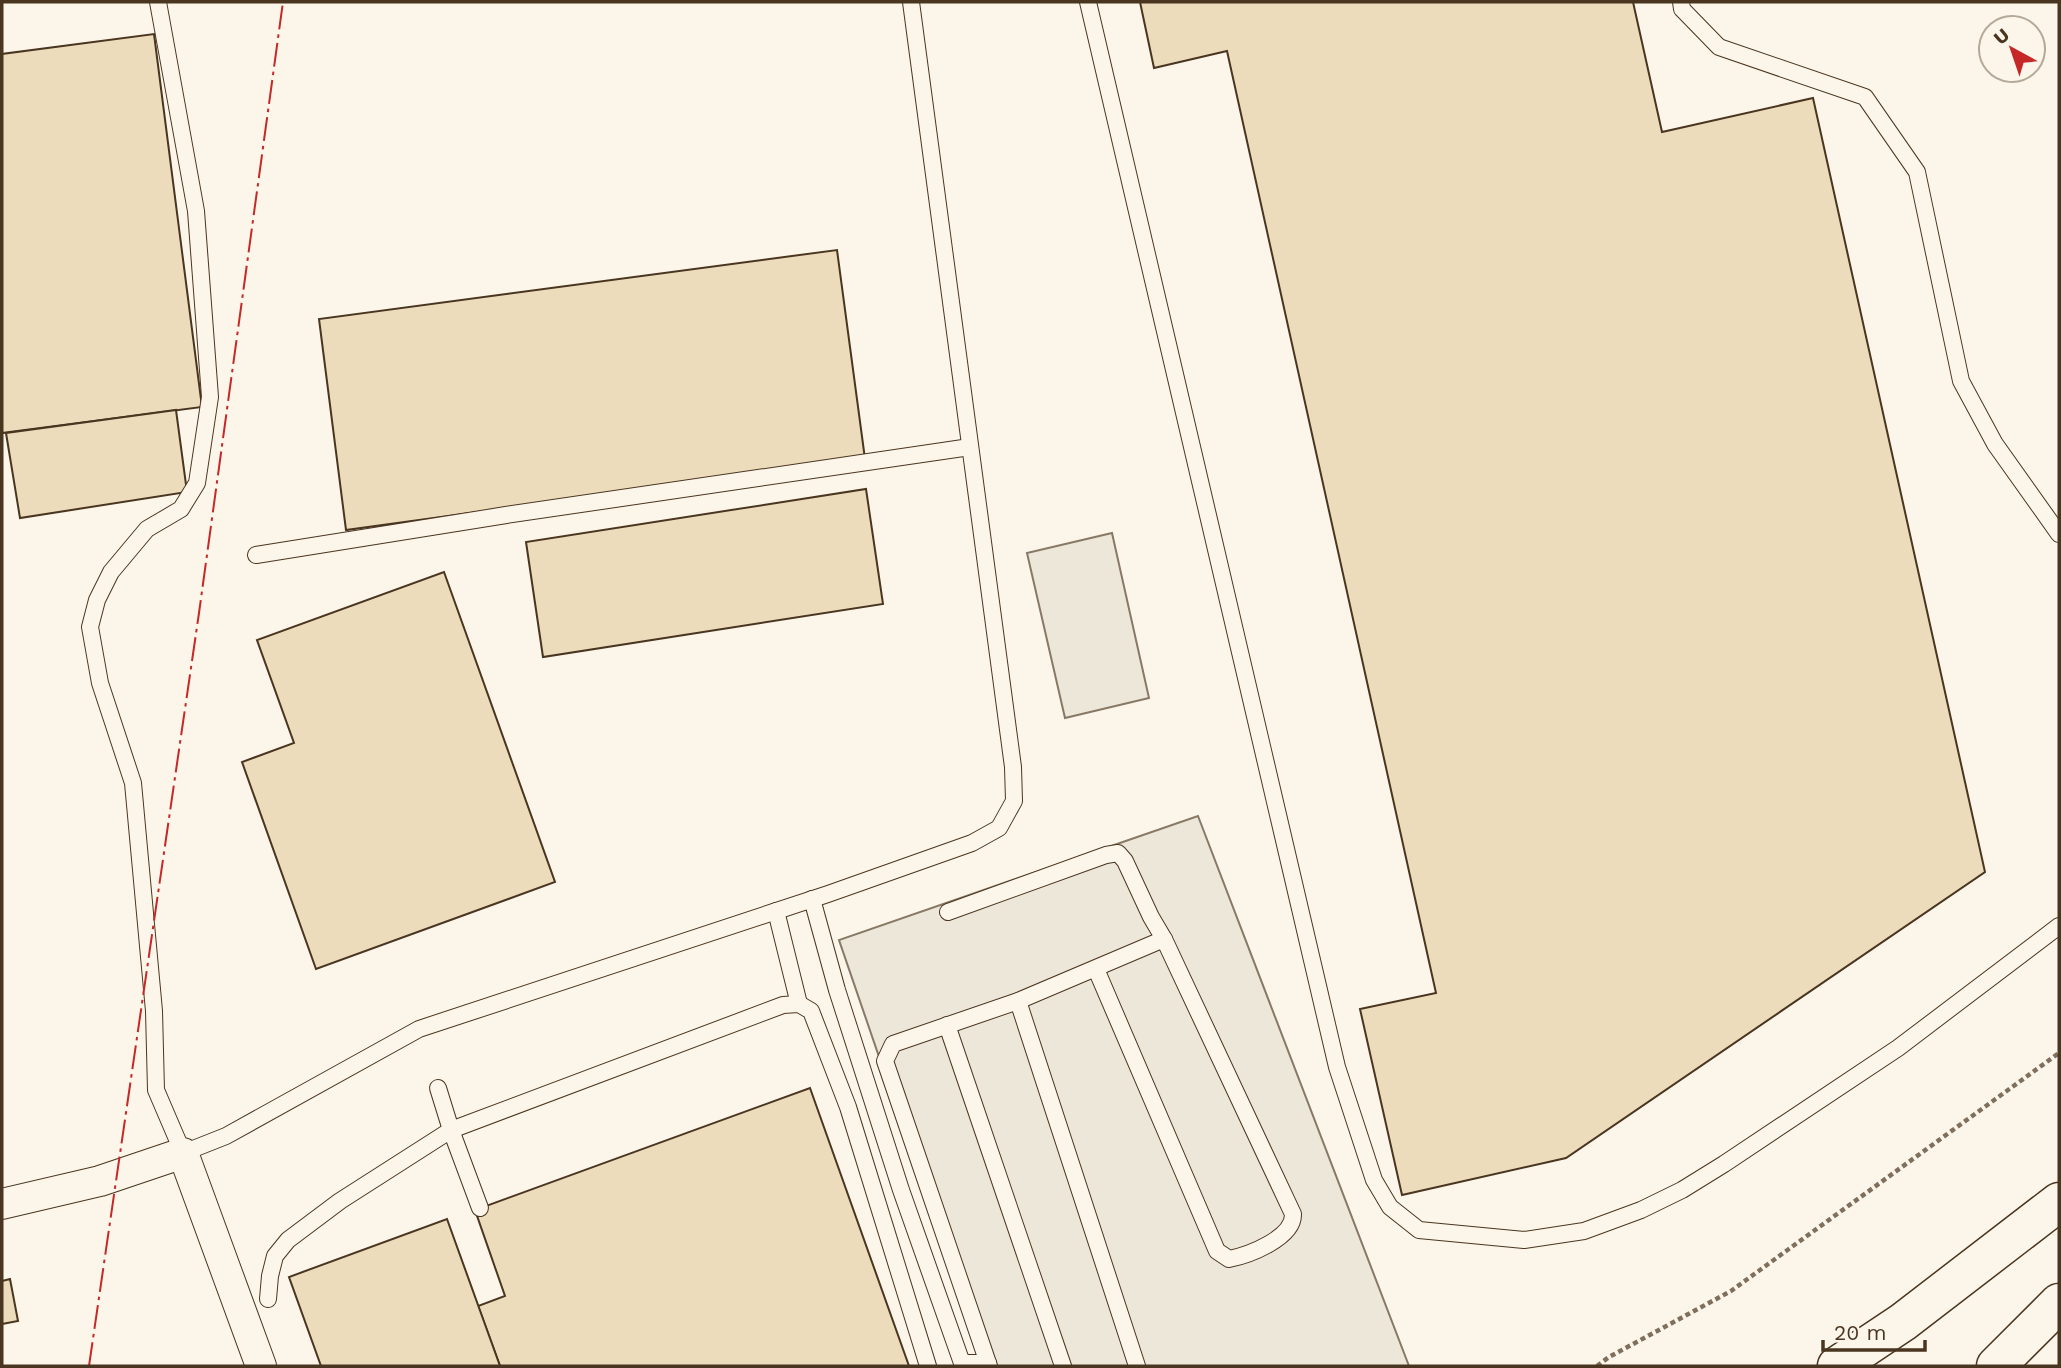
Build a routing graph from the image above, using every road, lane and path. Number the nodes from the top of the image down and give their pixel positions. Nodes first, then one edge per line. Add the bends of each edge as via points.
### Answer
1 (158, 2) edge
2 (911, 2) edge
3 (1088, 2) edge
4 (1681, 2) edge
5 (970, 447) junction
6 (2059, 534) edge
7 (256, 555) dead end
8 (812, 899) junction
9 (776, 911) junction
10 (948, 912) dead end
11 (2059, 926) edge
12 (1164, 939) junction
13 (1096, 969) junction
14 (1018, 1001) junction
15 (799, 1004) junction
16 (947, 1025) junction
17 (2059, 1053) edge
18 (438, 1088) dead end
19 (450, 1130) junction
20 (183, 1153) junction
21 (2059, 1202) edge
22 (2, 1204) edge
23 (480, 1208) dead end
24 (268, 1299) dead end
25 (2059, 1303) edge
26 (989, 1365) edge
27 (261, 1366) edge
28 (928, 1366) edge
29 (1063, 1366) edge
30 (1137, 1366) edge
31 (1597, 1366) edge
32 (1837, 1366) edge
33 (1996, 1366) edge

1 - 20 lane via 196,211 210,397 197,483 181,509 147,529 111,572 90,627 100,683 133,783 154,1011 156,1090
2 - 5 lane
3 - 11 lane via 1337,1067 1374,1180 1390,1207 1419,1230 1524,1240 1584,1231 1641,1210 1724,1164 1898,1048
4 - 6 lane via 1682,9 1719,47 1865,97 1917,172 1961,381 1995,444
5 - 7 lane
5 - 8 lane via 1014,801 999,828 972,843
8 - 9 lane
8 - 26 lane via 901,1191 962,1363
9 - 15 lane
9 - 20 lane via 419,1029 226,1136
10 - 12 lane via 1118,853
12 - 13 lane
12 - 13 lane via 1293,1214 1293,1222 1279,1237 1244,1256 1229,1259 1217,1251
13 - 14 lane
14 - 16 lane
14 - 30 lane
15 - 19 lane via 783,1005
15 - 28 lane via 811,1011 848,1107
16 - 26 lane via 893,1044 885,1061
16 - 29 lane
17 - 31 path via 1731,1291
18 - 19 lane
19 - 23 lane
19 - 24 lane via 340,1200 288,1240 275,1256
20 - 22 street via 100,1181
20 - 27 street
21 - 32 highway via 1903,1322
25 - 33 highway

